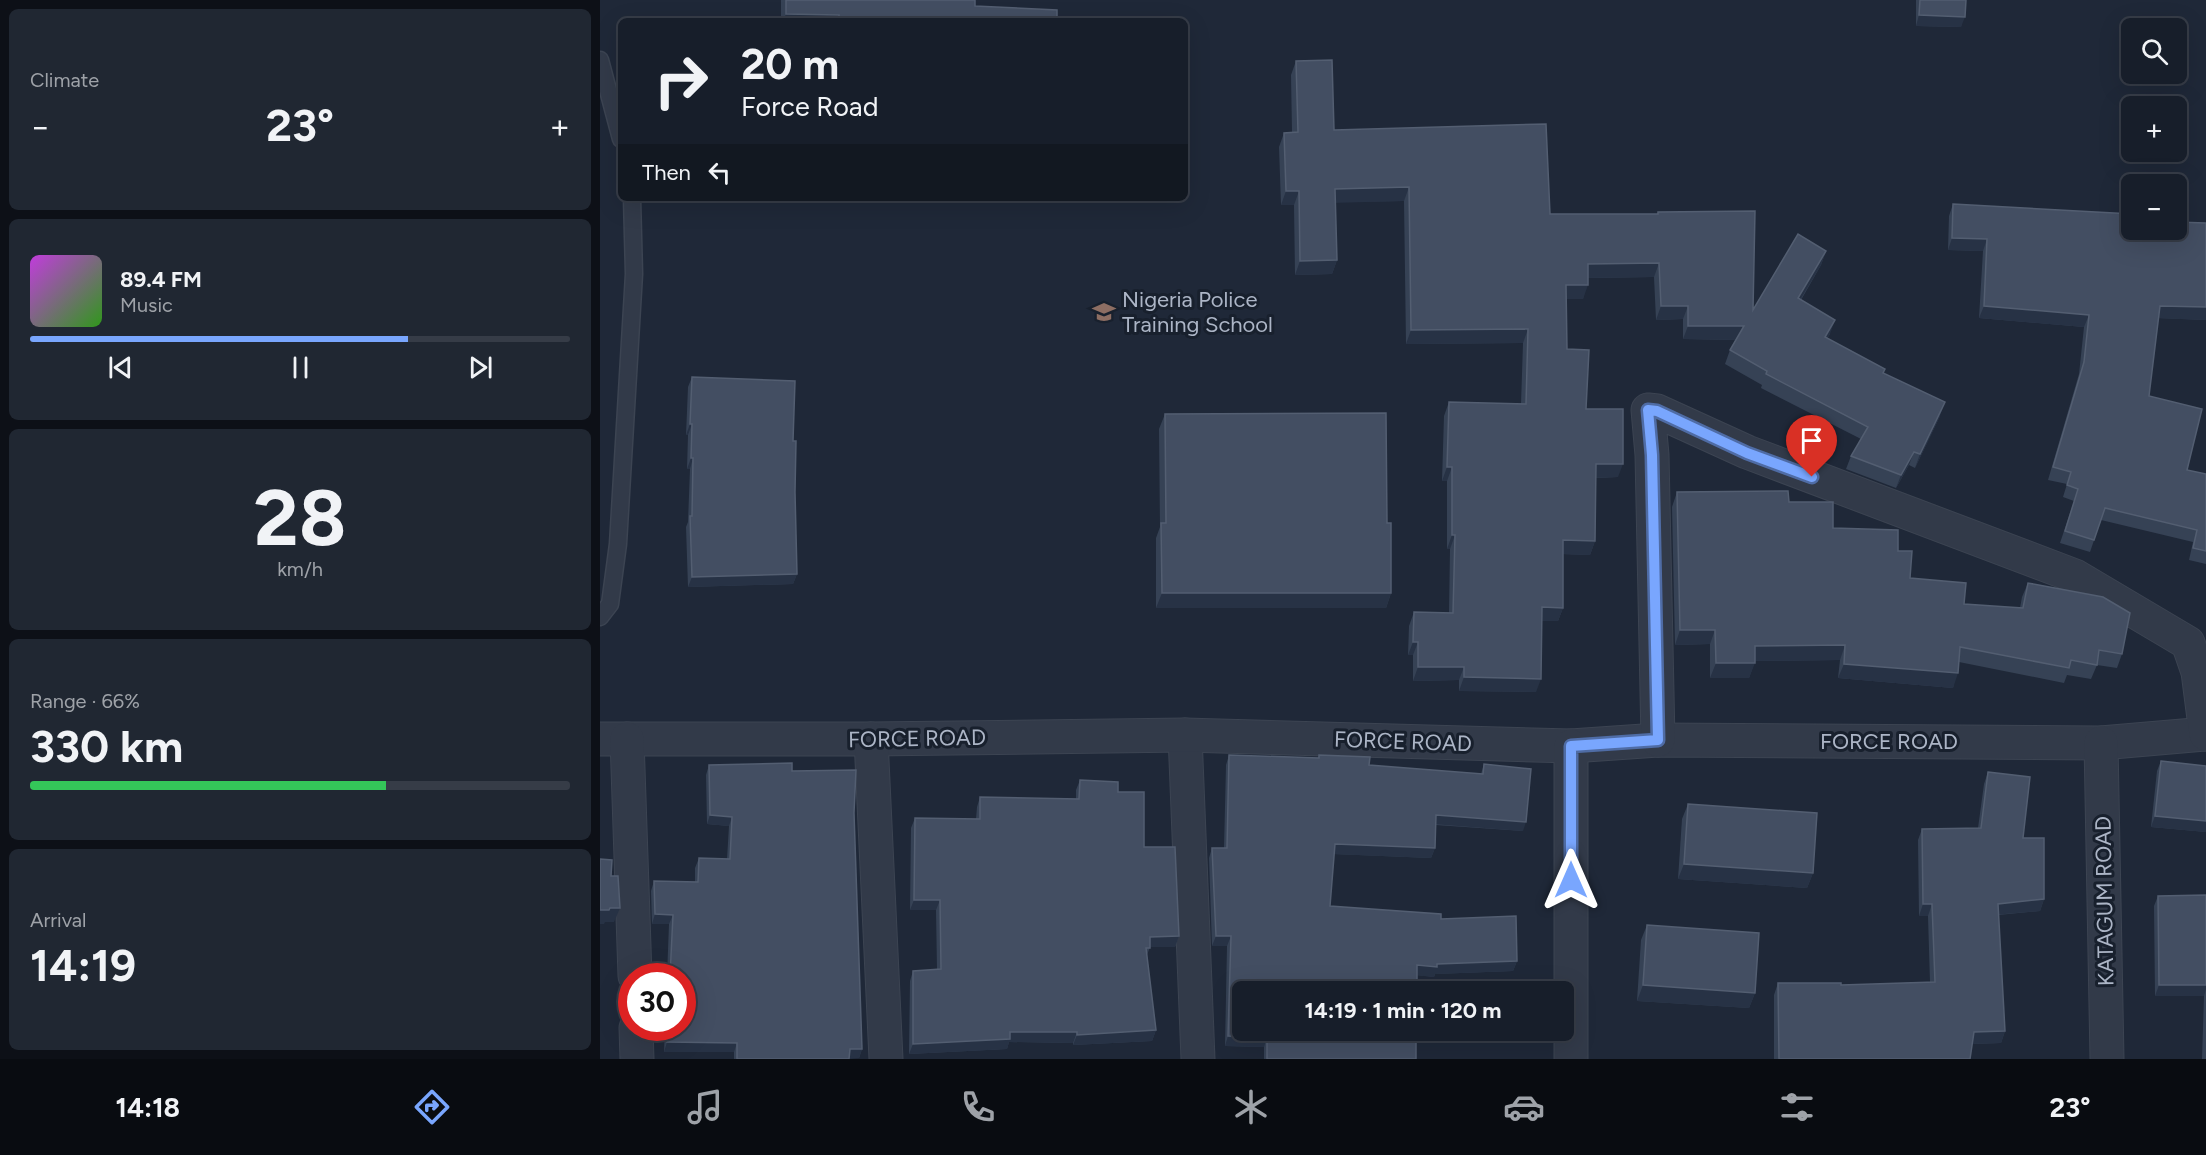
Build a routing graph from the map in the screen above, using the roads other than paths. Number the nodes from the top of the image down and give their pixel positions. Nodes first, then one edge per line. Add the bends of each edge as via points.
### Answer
1 (600, 60) edge
2 (606, 107) edge
3 (618, 133) edge
4 (632, 201) edge
5 (600, 617) edge
6 (2206, 734) edge
7 (1185, 735) junction
8 (614, 739) edge
9 (872, 739) junction
10 (1658, 740) junction
11 (2101, 743) junction
12 (1571, 746) junction
13 (634, 963) edge
14 (636, 1041) edge
15 (637, 1059) edge
16 (886, 1059) edge
17 (1198, 1059) edge
18 (1571, 1059) edge
19 (2107, 1059) edge

1 - 2 lane
2 - 3 lane
4 - 5 lane via 634,274 618,544 610,604
6 - 10 street via 2198,672 2188,643 2075,576 1747,453 1648,410
6 - 11 street, FORCE ROAD
7 - 9 street, FORCE ROAD
7 - 12 street, FORCE ROAD
7 - 17 street
8 - 9 street, FORCE ROAD
8 - 13 street
9 - 16 street
10 - 11 street, FORCE ROAD
10 - 12 street, FORCE ROAD
11 - 19 street, KATAGUM ROAD
12 - 18 street
14 - 15 street

